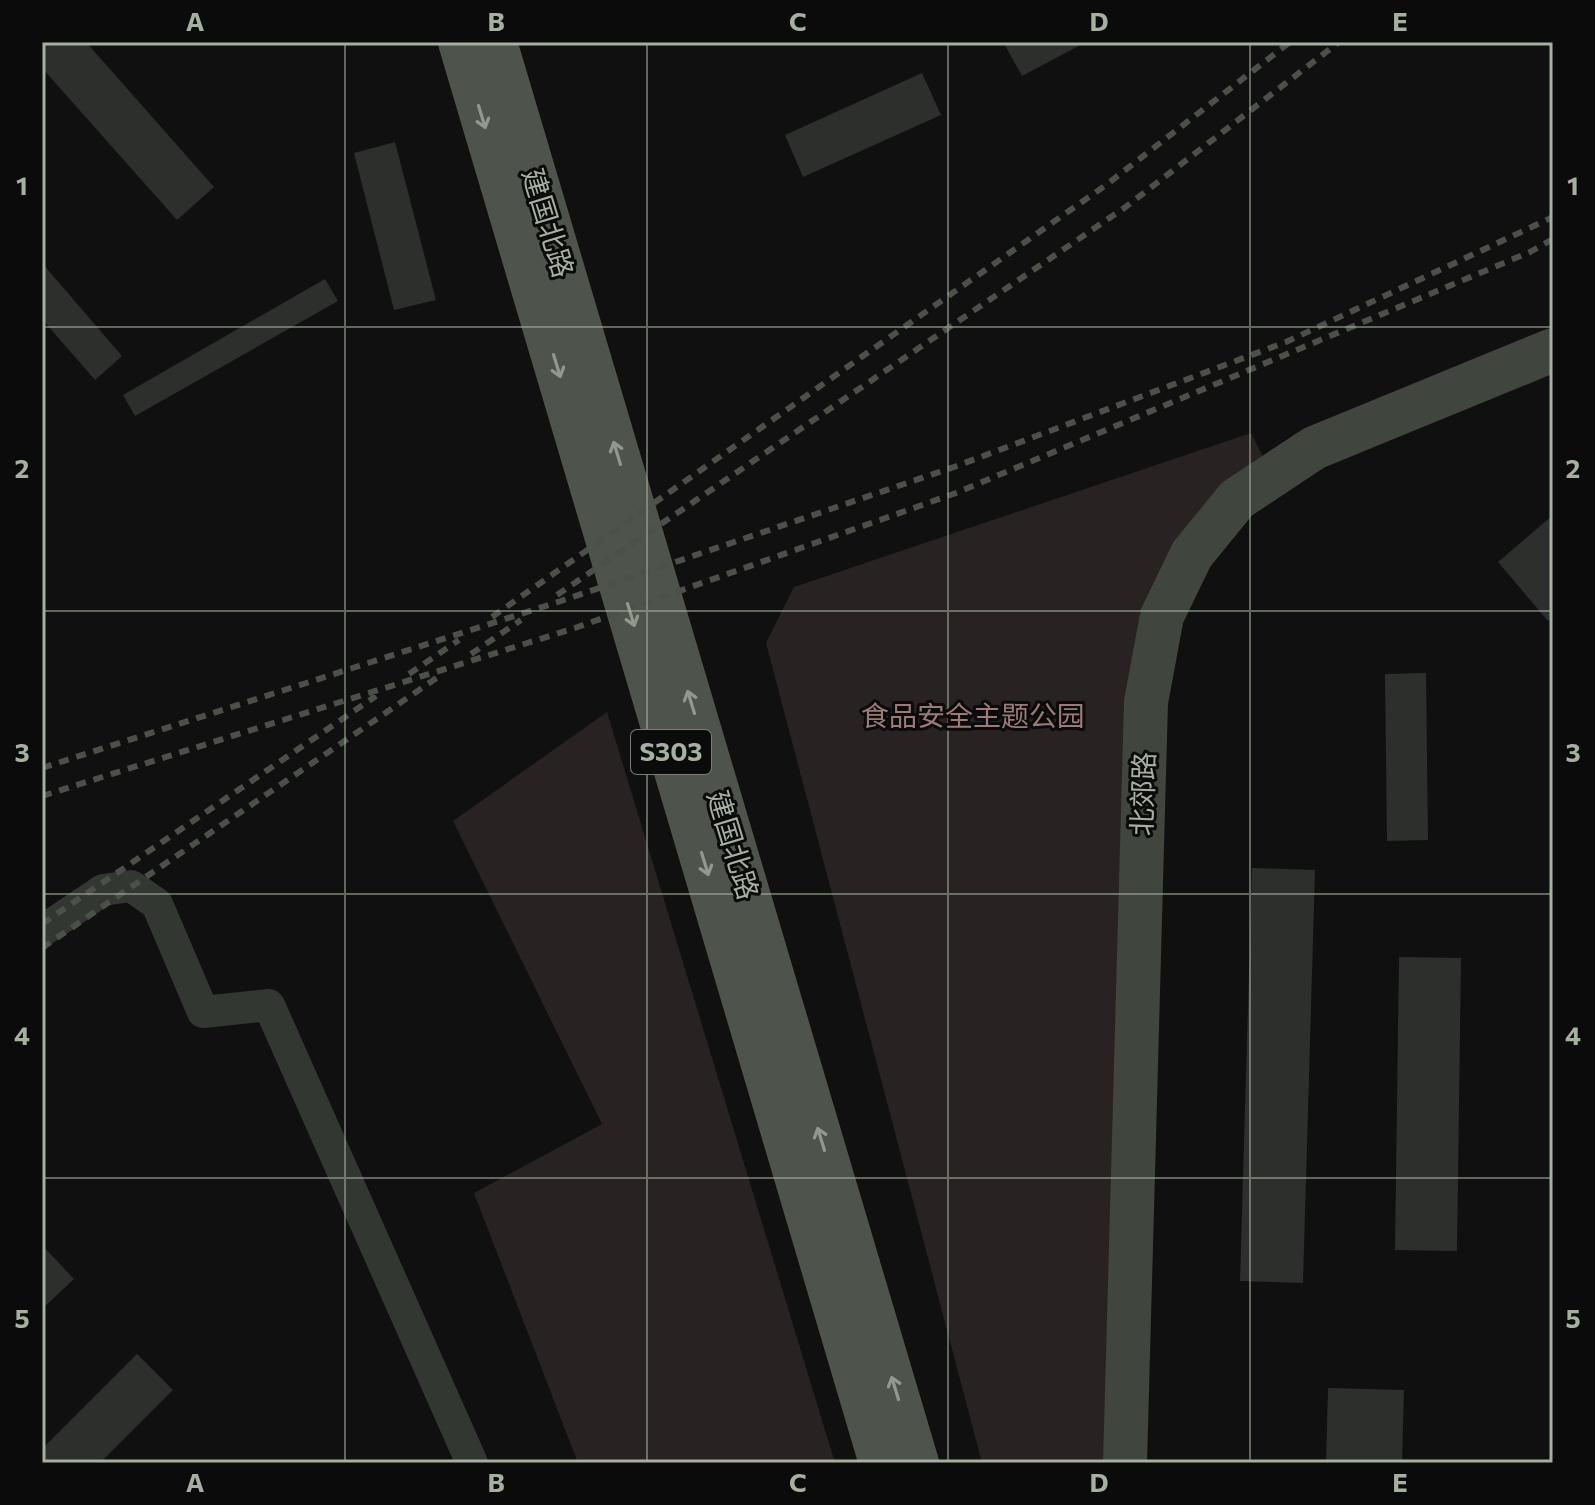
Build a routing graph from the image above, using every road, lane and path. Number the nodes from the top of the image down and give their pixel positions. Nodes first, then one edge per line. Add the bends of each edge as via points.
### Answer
1 (460, 42) edge
2 (495, 42) edge
3 (1553, 350) edge
4 (42, 931) edge
5 (472, 1463) edge
6 (881, 1463) edge
7 (917, 1463) edge
8 (1125, 1463) edge

1 -> 6 main road, 建国北路 / S303
7 -> 2 main road, 建国北路
3 - 8 street, 北郊路 via 1314,448 1237,499 1192,554 1162,616 1146,702
4 - 5 street via 103,890 131,886 157,904 203,1012 269,1005

